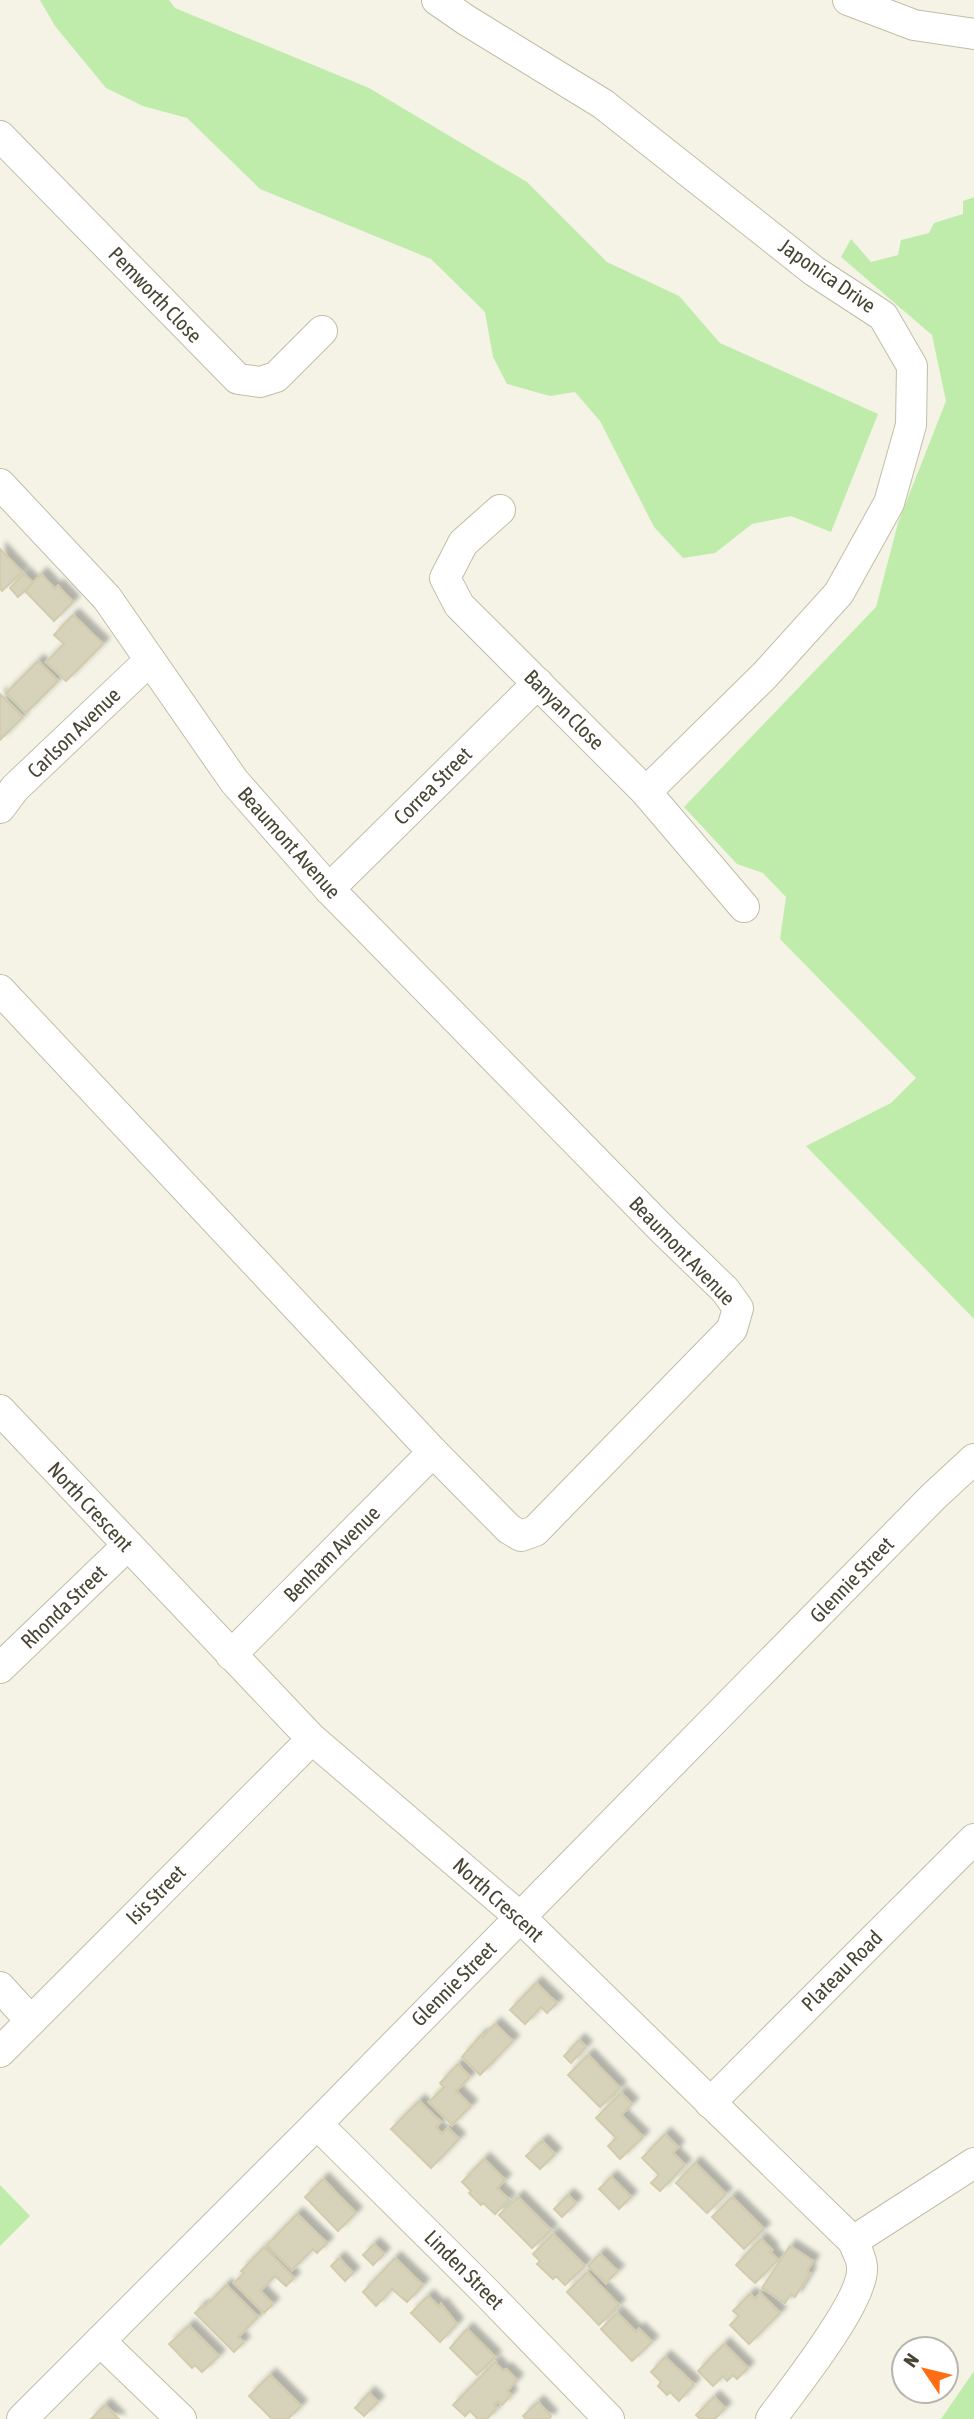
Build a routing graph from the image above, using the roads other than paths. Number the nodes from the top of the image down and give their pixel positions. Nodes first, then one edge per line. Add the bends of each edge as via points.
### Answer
1 (437, 0) edge
2 (848, 0) edge
3 (473, 10) edge
4 (974, 34) edge
5 (0, 136) edge
6 (322, 331) dead end
7 (0, 484) edge
8 (500, 510) dead end
9 (150, 660) junction
10 (538, 683) junction
11 (646, 792) junction
12 (0, 808) edge
13 (329, 889) junction
14 (744, 907) dead end
15 (0, 990) edge
16 (0, 1410) edge
17 (433, 1452) junction
18 (974, 1459) edge
19 (127, 1546) junction
20 (231, 1655) junction
21 (0, 1668) edge
22 (312, 1739) junction
23 (974, 1839) edge
24 (520, 1917) junction
25 (0, 1987) edge
26 (31, 2021) junction
27 (0, 2052) edge
28 (710, 2102) junction
29 (317, 2124) junction
30 (974, 2164) edge
31 (853, 2241) junction
32 (100, 2341) junction
33 (22, 2419) edge
34 (181, 2419) edge
35 (609, 2419) edge
36 (771, 2419) edge

1 - 3 street, Japonica Drive
2 - 4 street via 914,25
3 - 11 street, Japonica Drive via 603,104 814,271 883,316 912,366 911,425 889,503 839,593 765,676
5 - 6 street, Pemworth Close via 238,379 260,382 276,377
7 - 9 street, Beaumont Avenue via 107,598
8 - 10 street, Banyan Close via 463,544 445,578 459,605
9 - 12 street, Carlson Avenue via 15,788
9 - 13 street, Beaumont Avenue via 234,781
10 - 11 street, Banyan Close
10 - 13 street, Correa Street
11 - 14 street, Banyan Close
13 - 17 street, Beaumont Avenue via 738,1308 732,1329 535,1531 521,1536 509,1529
15 - 17 street, Beaumont Avenue
16 - 19 street, North Crescent
17 - 20 street, Benham Avenue
18 - 24 street, Glennie Street
19 - 20 street, North Crescent
19 - 21 street, Rhonda Street
20 - 22 street, North Crescent
22 - 24 street, North Crescent
22 - 26 street, Isis Street
23 - 28 street, Plateau Road
24 - 28 street, North Crescent
24 - 29 street, Glennie Street
25 - 26 street
26 - 27 street, Isis Street
28 - 31 street, North Crescent
29 - 32 street, Glennie Street
29 - 35 street, Linden Street
30 - 31 street
31 - 36 street via 863,2268 856,2295
32 - 33 street, Glennie Street
32 - 34 street

